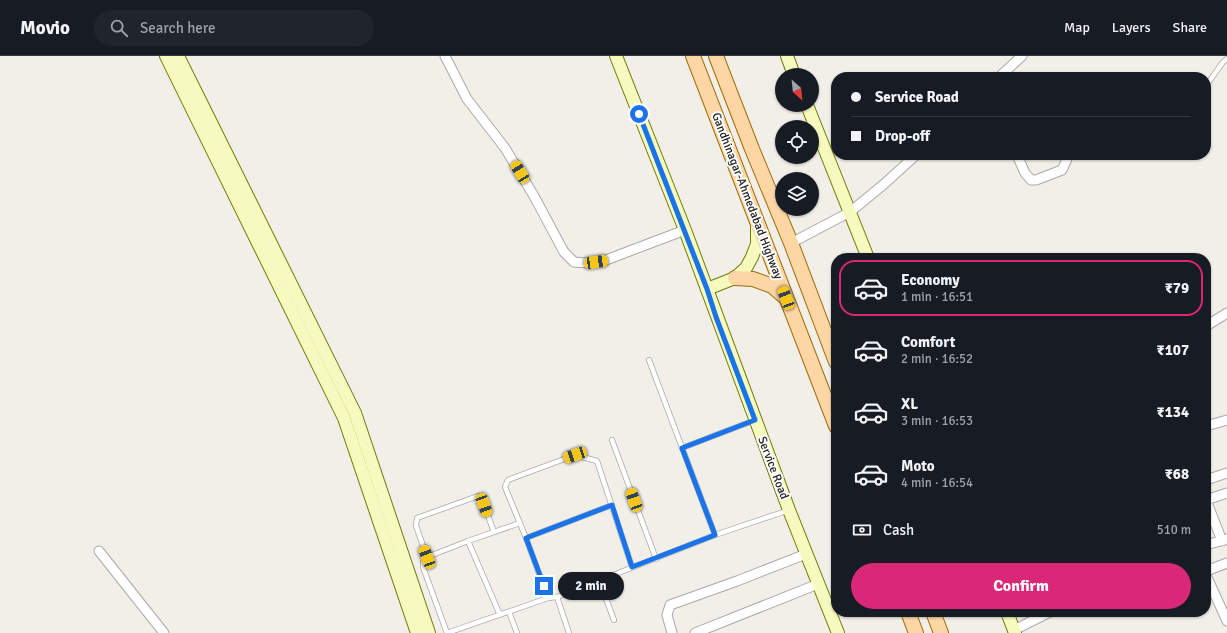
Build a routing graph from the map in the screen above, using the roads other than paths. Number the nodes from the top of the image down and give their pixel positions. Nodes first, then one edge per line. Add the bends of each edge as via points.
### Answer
1 (166, 56) edge
2 (178, 56) edge
3 (445, 56) edge
4 (616, 56) edge
5 (693, 56) edge
6 (716, 56) edge
7 (787, 56) edge
8 (1022, 56) edge
9 (1227, 59) edge
10 (791, 68) edge
11 (1004, 72) edge
12 (1211, 79) edge
13 (809, 112) edge
14 (910, 160) edge
15 (1019, 160) edge
16 (1067, 160) edge
17 (850, 212) junction
18 (757, 222) junction
19 (684, 230) junction
20 (791, 243) junction
21 (866, 253) edge
22 (735, 278) junction
23 (707, 289) junction
24 (786, 298) junction
25 (1227, 313) edge
26 (1211, 323) edge
27 (831, 349) edge
28 (648, 360) dead end
29 (831, 413) edge
30 (755, 420) junction
31 (1227, 420) edge
32 (1211, 425) edge
33 (612, 440) dead end
34 (682, 448) junction
35 (1227, 473) edge
36 (1211, 478) edge
37 (1227, 493) edge
38 (1211, 498) edge
39 (612, 505) junction
40 (789, 510) junction
41 (1211, 511) edge
42 (520, 523) junction
43 (494, 532) junction
44 (715, 535) junction
45 (526, 538) junction
46 (1224, 540) edge
47 (468, 541) junction
48 (1211, 544) edge
49 (99, 551) dead end
50 (806, 554) junction
51 (427, 557) junction
52 (656, 559) junction
53 (1227, 563) edge
54 (632, 567) junction
55 (1211, 569) edge
56 (599, 580) junction
57 (818, 584) junction
58 (1211, 585) edge
59 (557, 597) junction
60 (548, 598) junction
61 (509, 612) junction
62 (500, 615) junction
63 (1226, 615) edge
64 (831, 616) edge
65 (831, 617) edge
66 (910, 617) edge
67 (935, 617) edge
68 (1009, 617) edge
69 (1041, 617) edge
70 (614, 620) dead end
71 (463, 628) junction
72 (1014, 632) edge
73 (164, 633) edge
74 (417, 633) edge
75 (429, 633) edge
76 (447, 633) edge
77 (465, 633) edge
78 (517, 633) edge
79 (569, 633) edge
80 (672, 633) edge
81 (695, 633) edge
82 (838, 633) edge
83 (916, 633) edge
84 (941, 633) edge

1 - 74 street via 344,418
2 - 75 street via 354,413
3 - 19 street via 467,99 505,148 564,252 574,262 606,260
4 - 19 street, Service Road
5 - 18 main road, Gandhinagar-Ahmedabad Highway
6 - 20 main road
7 - 10 street
8 - 11 street
9 - 12 lane
13 - 17 street
14 - 17 street
15 - 16 street via 1031,180 1062,170
17 - 20 street
17 - 21 street
18 - 22 street via 757,244 752,257 746,268
18 - 24 main road, Gandhinagar-Ahmedabad Highway
19 - 23 street, Service Road
20 - 27 main road
22 - 23 street
22 - 24 main road via 753,279 772,286
23 - 30 street, Service Road
24 - 29 main road, Gandhinagar-Ahmedabad Highway
25 - 26 street
28 - 34 lane
30 - 34 lane
30 - 40 street, Service Road
31 - 32 street
33 - 52 lane
34 - 44 lane
35 - 36 street
37 - 38 street
39 - 42 lane via 597,461 575,455 508,480 505,487
39 - 45 lane
39 - 54 lane
40 - 44 lane
40 - 50 street, Service Road
41 - 46 street
42 - 43 lane
42 - 45 lane
43 - 47 lane
43 - 51 lane via 478,496 418,518 416,526
44 - 52 lane
45 - 60 lane
46 - 48 street
47 - 51 lane
47 - 62 lane
49 - 73 street
50 - 57 street, Service Road
50 - 80 street via 670,605 667,615
51 - 76 lane via 423,567
52 - 54 lane
53 - 55 street
54 - 56 lane
56 - 59 lane
56 - 70 lane
57 - 64 street, Service Road
57 - 81 street
58 - 63 street
59 - 60 lane
59 - 79 lane
60 - 61 lane
61 - 62 lane
61 - 78 lane
62 - 71 lane
65 - 82 street, Service Road
66 - 83 main road
67 - 84 main road
68 - 72 street
69 - 72 street
71 - 76 lane
71 - 77 lane

